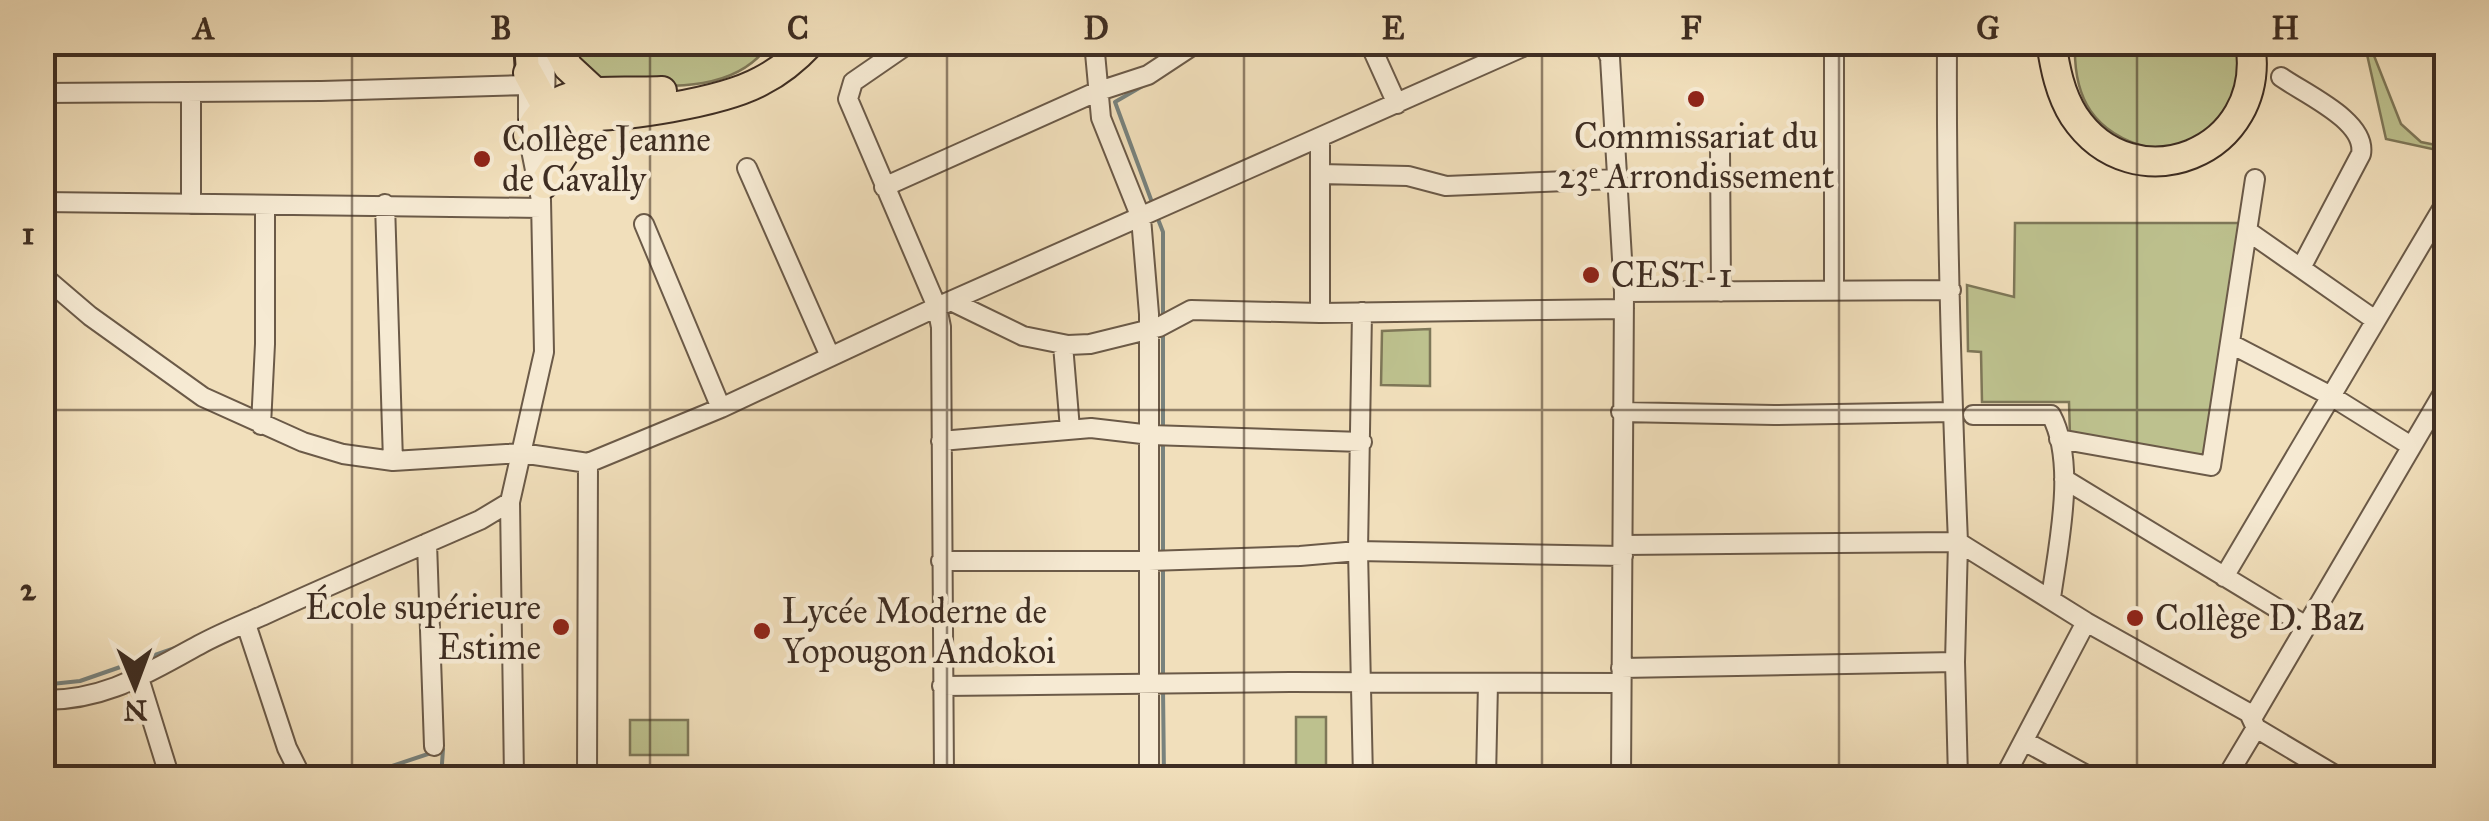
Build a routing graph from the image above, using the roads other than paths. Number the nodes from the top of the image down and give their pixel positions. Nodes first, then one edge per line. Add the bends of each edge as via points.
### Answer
1 (526, 42) edge
2 (546, 42) edge
3 (555, 42) edge
4 (784, 42) edge
5 (811, 42) edge
6 (911, 42) edge
7 (1094, 42) edge
8 (1198, 42) edge
9 (1369, 42) edge
10 (1534, 42) edge
11 (1603, 42) edge
12 (1834, 42) edge
13 (1947, 42) edge
14 (2050, 42) edge
15 (2250, 42) edge
16 (2281, 78) dead end
17 (534, 88) junction
18 (190, 92) junction
19 (1096, 92) junction
20 (42, 93) edge
21 (596, 104) junction
22 (1397, 104) junction
23 (528, 135) joint
24 (1320, 138) junction
25 (1720, 148) dead end
26 (747, 168) dead end
27 (1320, 174) junction
28 (1616, 179) junction
29 (2255, 179) dead end
30 (884, 187) junction
31 (542, 197) junction
32 (42, 202) edge
33 (2446, 202) edge
34 (191, 204) junction
35 (385, 204) junction
36 (265, 206) junction
37 (1141, 218) junction
38 (644, 224) dead end
39 (2249, 232) junction
40 (2302, 266) junction
41 (42, 275) edge
42 (1834, 290) junction
43 (1952, 290) junction
44 (1721, 292) junction
45 (1624, 300) junction
46 (944, 304) junction
47 (1362, 312) junction
48 (1320, 313) junction
49 (2375, 320) junction
50 (1149, 329) junction
51 (2231, 344) junction
52 (1063, 345) junction
53 (830, 356) junction
54 (2446, 388) edge
55 (2331, 396) junction
56 (722, 408) junction
57 (1621, 412) junction
58 (1953, 412) junction
59 (1973, 415) dead end
60 (261, 425) junction
61 (1070, 430) junction
62 (1151, 434) junction
63 (2059, 439) junction
64 (941, 440) junction
65 (1362, 442) junction
66 (2411, 446) junction
67 (522, 453) junction
68 (394, 461) junction
69 (588, 462) junction
70 (2064, 479) junction
71 (510, 502) junction
72 (1958, 542) junction
73 (427, 544) junction
74 (1623, 550) junction
75 (1358, 551) junction
76 (941, 560) junction
77 (1149, 561) junction
78 (2224, 577) junction
79 (2051, 598) junction
80 (2086, 622) junction
81 (246, 624) junction
82 (2306, 626) junction
83 (1956, 662) junction
84 (1621, 676) junction
85 (140, 678) junction
86 (1362, 682) junction
87 (1488, 684) junction
88 (1150, 685) junction
89 (942, 686) junction
90 (42, 700) edge
91 (2255, 722) junction
92 (2024, 741) junction
93 (434, 746) dead end
94 (170, 778) edge
95 (302, 778) edge
96 (514, 778) edge
97 (587, 778) edge
98 (944, 778) edge
99 (1148, 778) edge
100 (1363, 778) edge
101 (1486, 778) edge
102 (1621, 778) edge
103 (1958, 778) edge
104 (2004, 778) edge
105 (2092, 778) edge
106 (2226, 778) edge
107 (2340, 778) edge

1 - 17 main road
2 - 17 street
3 - 21 highway
4 - 21 highway via 762,65 720,84
5 - 21 highway via 762,81 716,98
6 - 30 street via 853,82 849,92
7 - 19 street
8 - 19 street via 1148,75
9 - 22 street
10 - 22 street
11 - 28 street via 1610,58
12 - 42 street
13 - 43 street
14 - 15 highway via 2064,97 2082,126 2127,156 2163,160 2208,147 2238,118 2251,85
16 - 40 street via 2352,124 2363,145
17 - 18 street
17 - 21 highway via 573,114
17 - 23 highway
17 - 31 street
18 - 20 street
18 - 34 street
19 - 30 street
19 - 37 street
21 - 31 highway
22 - 24 street
23 - 31 street
24 - 27 street
24 - 37 street
25 - 44 street
26 - 53 street
27 - 28 street via 1408,176 1446,186
27 - 48 street
28 - 45 street
29 - 39 street
30 - 46 street
31 - 35 street
31 - 67 street via 544,352
32 - 34 street
33 - 49 street
34 - 36 street
35 - 36 street
35 - 68 street
36 - 60 street
37 - 46 street
37 - 50 street
38 - 56 street
39 - 40 street
39 - 51 street
40 - 49 street
41 - 60 street via 203,396
42 - 43 street
42 - 44 street
43 - 58 street
44 - 45 street
45 - 47 street
45 - 57 street
46 - 52 street
46 - 53 street
46 - 64 street
47 - 48 street
47 - 65 street
48 - 50 street via 1190,310
49 - 55 street
50 - 52 street
50 - 62 street
51 - 55 street
51 - 63 street via 2211,466
52 - 61 street
53 - 56 street
54 - 66 street
55 - 66 street
55 - 78 street
56 - 69 street
57 - 58 street
57 - 74 street
58 - 72 street
59 - 63 street via 2051,415
60 - 68 street via 343,454
61 - 62 street
61 - 64 street
62 - 65 street
62 - 77 street
63 - 70 street
64 - 76 street
65 - 75 street
66 - 82 street
67 - 68 street
67 - 69 street
67 - 71 street
69 - 97 street
70 - 78 street
70 - 79 street
71 - 73 street
71 - 96 street
72 - 74 street
72 - 79 street
72 - 83 street
73 - 81 street
73 - 93 street
74 - 75 street
74 - 84 street
75 - 77 street
75 - 86 street
76 - 77 street
76 - 89 street
77 - 88 street
78 - 82 street
79 - 80 street
80 - 91 street via 2241,707
80 - 92 street
81 - 85 street
81 - 95 street
82 - 91 street
83 - 84 street
83 - 103 street
84 - 87 street
84 - 102 street
85 - 90 street via 88,697
85 - 94 street
86 - 87 street
86 - 88 street
86 - 100 street
87 - 101 street
88 - 89 street
88 - 99 street
89 - 98 street
91 - 106 street
91 - 107 street
92 - 104 street
92 - 105 street

